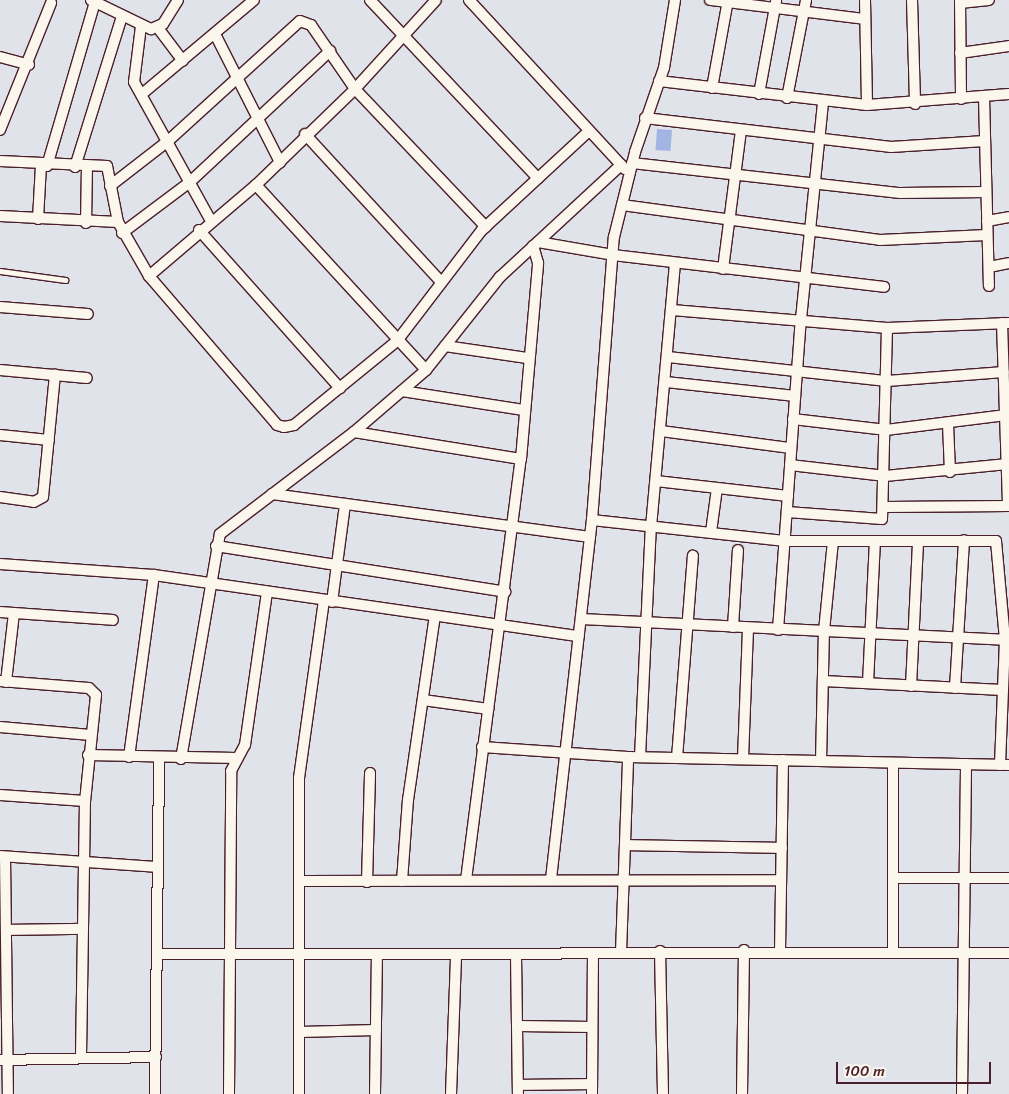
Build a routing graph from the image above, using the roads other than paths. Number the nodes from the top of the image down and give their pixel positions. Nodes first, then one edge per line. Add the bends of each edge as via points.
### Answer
1 (178, 0) edge
2 (254, 0) edge
3 (370, 0) edge
4 (436, 0) edge
5 (469, 0) edge
6 (675, 0) edge
7 (710, 0) edge
8 (865, 0) edge
9 (912, 0) edge
10 (989, 0) edge
11 (93, 1) edge
12 (728, 1) edge
13 (960, 1) edge
14 (50, 3) dead end
15 (776, 3) edge
16 (805, 5) edge
17 (122, 16) junction
18 (865, 19) junction
19 (141, 26) junction
20 (158, 28) junction
21 (403, 33) junction
22 (215, 34) junction
23 (1009, 46) edge
24 (330, 51) junction
25 (960, 53) junction
26 (0, 57) edge
27 (183, 61) junction
28 (29, 65) junction
29 (236, 77) junction
30 (659, 81) junction
31 (712, 88) junction
32 (355, 89) junction
33 (142, 94) junction
34 (759, 94) junction
35 (1009, 94) edge
36 (984, 97) junction
37 (787, 98) junction
38 (962, 99) junction
39 (823, 103) junction
40 (915, 104) junction
41 (867, 105) junction
42 (255, 118) junction
43 (645, 118) junction
44 (0, 130) edge
45 (589, 131) junction
46 (741, 131) junction
47 (305, 134) junction
48 (168, 141) junction
49 (819, 141) junction
50 (985, 141) junction
51 (0, 161) edge
52 (280, 162) junction
53 (87, 165) junction
54 (44, 166) junction
55 (621, 166) junction
56 (75, 167) junction
57 (631, 168) junction
58 (736, 176) junction
59 (538, 178) junction
60 (190, 182) junction
61 (256, 185) junction
62 (110, 186) junction
63 (814, 186) junction
64 (986, 192) junction
65 (622, 205) junction
66 (0, 216) edge
67 (1009, 217) edge
68 (38, 219) junction
69 (730, 220) junction
70 (210, 221) junction
71 (987, 221) junction
72 (118, 222) junction
73 (86, 223) junction
74 (486, 227) junction
75 (199, 230) junction
76 (810, 232) junction
77 (122, 233) junction
78 (987, 235) junction
79 (536, 244) junction
80 (613, 255) junction
81 (675, 263) junction
82 (1009, 263) edge
83 (989, 267) junction
84 (723, 269) junction
85 (0, 271) edge
86 (149, 276) junction
87 (805, 279) junction
88 (65, 280) dead end
89 (440, 281) junction
90 (989, 286) dead end
91 (884, 287) dead end
92 (0, 308) edge
93 (672, 310) junction
94 (88, 314) dead end
95 (801, 319) junction
96 (1006, 323) edge
97 (887, 328) junction
98 (397, 341) junction
99 (445, 346) junction
100 (668, 357) junction
101 (528, 358) junction
102 (0, 370) edge
103 (426, 370) junction
104 (797, 371) junction
105 (1004, 372) junction
106 (55, 375) junction
107 (87, 378) dead end
108 (887, 380) junction
109 (666, 382) junction
110 (340, 388) junction
111 (402, 390) junction
112 (795, 396) junction
113 (524, 410) junction
114 (1006, 415) junction
115 (793, 419) junction
116 (948, 424) junction
117 (886, 430) junction
118 (661, 431) junction
119 (354, 432) junction
120 (0, 435) edge
121 (49, 440) junction
122 (791, 448) junction
123 (521, 459) junction
124 (1007, 464) junction
125 (790, 465) junction
126 (950, 472) junction
127 (885, 476) junction
128 (656, 481) junction
129 (717, 488) junction
130 (272, 494) junction
131 (788, 496) junction
132 (0, 497) edge
133 (345, 504) junction
134 (1009, 506) edge
135 (885, 508) junction
136 (787, 512) junction
137 (592, 520) junction
138 (513, 527) junction
139 (651, 527) junction
140 (711, 532) junction
141 (590, 537) junction
142 (964, 540) junction
143 (785, 541) junction
144 (833, 541) junction
145 (875, 542) junction
146 (918, 542) junction
147 (216, 546) junction
148 (738, 550) dead end
149 (693, 556) dead end
150 (0, 564) edge
151 (337, 564) junction
152 (1006, 571) edge
153 (154, 575) junction
154 (211, 582) junction
155 (267, 592) junction
156 (505, 592) junction
157 (328, 601) junction
158 (0, 612) edge
159 (14, 613) junction
160 (435, 616) junction
161 (581, 619) junction
162 (113, 620) dead end
163 (645, 623) junction
164 (500, 624) junction
165 (686, 625) junction
166 (733, 627) junction
167 (748, 628) junction
168 (778, 630) junction
169 (824, 631) junction
170 (870, 634) junction
171 (578, 636) junction
172 (913, 636) junction
173 (959, 638) junction
174 (1007, 640) edge
175 (3, 681) edge
176 (822, 681) junction
177 (868, 683) junction
178 (910, 686) junction
179 (955, 688) junction
180 (1003, 690) junction
181 (423, 700) junction
182 (488, 710) junction
183 (0, 727) edge
184 (91, 734) junction
185 (482, 747) junction
186 (88, 754) junction
187 (566, 754) junction
188 (129, 757) junction
189 (628, 757) junction
190 (640, 757) junction
191 (236, 758) junction
192 (677, 758) junction
193 (159, 759) junction
194 (181, 759) junction
195 (743, 759) junction
196 (783, 760) junction
197 (821, 761) junction
198 (893, 764) junction
199 (966, 764) junction
200 (1005, 765) edge
201 (370, 773) dead end
202 (0, 795) edge
203 (86, 801) junction
204 (626, 845) junction
205 (782, 848) junction
206 (2, 856) edge
207 (84, 862) junction
208 (156, 867) junction
209 (624, 878) junction
210 (895, 878) junction
211 (965, 878) junction
212 (1009, 878) edge
213 (466, 880) junction
214 (551, 880) junction
215 (781, 880) junction
216 (300, 881) junction
217 (402, 881) junction
218 (367, 882) junction
219 (83, 929) junction
220 (7, 930) junction
221 (744, 950) junction
222 (660, 951) junction
223 (780, 951) junction
224 (621, 952) junction
225 (893, 952) junction
226 (966, 952) junction
227 (1009, 952) edge
228 (593, 953) junction
229 (157, 954) junction
230 (228, 954) junction
231 (456, 954) junction
232 (301, 955) junction
233 (377, 955) junction
234 (516, 955) junction
235 (518, 1026) junction
236 (592, 1027) junction
237 (376, 1030) junction
238 (300, 1032) junction
239 (156, 1057) junction
240 (81, 1058) junction
241 (5, 1060) edge
242 (592, 1089) edge
243 (518, 1090) edge
244 (8, 1094) edge
245 (155, 1094) edge
246 (229, 1094) edge
247 (299, 1094) edge
248 (375, 1094) edge
249 (451, 1094) edge
250 (663, 1094) edge
251 (742, 1094) edge
252 (962, 1094) edge

1 - 20 street
2 - 22 street
3 - 21 street
4 - 21 street
5 - 45 street
6 - 30 street
7 - 12 street
8 - 18 street
9 - 40 street
10 - 13 street
11 - 17 street
11 - 54 street
12 - 15 street
12 - 31 street
13 - 25 street
14 - 28 street
15 - 16 street
15 - 34 street
16 - 18 street
16 - 37 street
17 - 19 street
17 - 56 street
18 - 41 street
19 - 20 street
19 - 33 street via 132,77
20 - 27 street
21 - 32 street
21 - 59 street
22 - 27 street
22 - 29 street
23 - 25 street
24 - 29 street via 311,25 300,21
24 - 32 street
24 - 42 street
25 - 38 street
26 - 28 street
27 - 33 street
28 - 44 street
29 - 42 street
29 - 48 street
30 - 31 street
30 - 43 street
31 - 34 street
32 - 47 street
32 - 74 street
33 - 48 street
34 - 37 street
35 - 36 street
36 - 38 street
36 - 50 street
37 - 39 street
38 - 40 street
39 - 41 street
39 - 49 street
40 - 41 street
42 - 52 street
42 - 60 street
43 - 46 street
43 - 57 street
45 - 55 street
45 - 59 street
46 - 49 street
46 - 58 street
47 - 52 street
47 - 89 street
48 - 60 street
48 - 62 street
49 - 50 street via 918,148
49 - 63 street
50 - 64 street
51 - 54 street
52 - 61 street
53 - 56 street
53 - 62 street via 108,166
53 - 73 street
54 - 56 street
54 - 68 street
55 - 57 street
55 - 79 street
57 - 58 street
57 - 65 street
58 - 63 street
58 - 69 street
59 - 74 street
60 - 70 street
60 - 77 street
61 - 70 street
61 - 98 street
62 - 72 street
63 - 64 street via 900,193
63 - 76 street
64 - 71 street
65 - 69 street
65 - 80 street
66 - 68 street
67 - 71 street
68 - 73 street
69 - 76 street
69 - 84 street
70 - 75 street
71 - 78 street
72 - 73 street
72 - 77 street
74 - 89 street
75 - 86 street
75 - 110 street
76 - 78 street via 896,240
76 - 87 street
77 - 86 street
78 - 83 street
79 - 80 street
79 - 99 street via 500,277
79 - 101 street via 538,263
80 - 81 street
80 - 137 street
81 - 84 street
81 - 93 street
82 - 83 street
83 - 90 street
84 - 87 street
85 - 88 lane
86 - 110 street via 277,424 294,425
87 - 91 street
87 - 95 street
89 - 98 street
92 - 94 street
93 - 95 street
93 - 100 street
95 - 97 street
95 - 104 street
96 - 97 street
96 - 105 street
97 - 108 street
98 - 103 street
98 - 110 street
99 - 101 street
99 - 103 street
100 - 104 street
100 - 109 street
101 - 113 street
102 - 106 street
103 - 111 street
104 - 108 street
104 - 112 street
105 - 108 street
105 - 114 street
106 - 107 street
106 - 121 street
108 - 117 street
109 - 112 street
109 - 118 street
111 - 113 street
111 - 119 street
112 - 115 street
113 - 123 street
114 - 116 street
114 - 124 street
115 - 117 street
115 - 122 street
116 - 117 street
116 - 126 street
117 - 127 street
118 - 122 street
118 - 128 street
119 - 123 street
119 - 130 street
120 - 121 street
121 - 132 street via 41,500
122 - 125 street
123 - 138 street
124 - 126 street
124 - 134 street
125 - 127 street
125 - 131 street
126 - 127 street
127 - 135 street
128 - 129 street
128 - 139 street
129 - 131 street
129 - 140 street
130 - 133 street
130 - 147 street via 225,528
131 - 136 street
133 - 138 street
133 - 151 street
134 - 135 street
135 - 136 street via 882,518 871,521
136 - 143 street
137 - 139 street
137 - 141 street
138 - 141 street
138 - 156 street
139 - 140 street
139 - 163 street
140 - 143 street
141 - 161 street
142 - 146 street
142 - 152 street via 996,540
142 - 173 street
143 - 144 street
143 - 168 street
144 - 145 street
144 - 169 street
145 - 146 street
145 - 170 street
146 - 172 street
147 - 151 street
147 - 154 street
148 - 166 street
149 - 165 street
150 - 153 street
151 - 156 street
151 - 157 street
152 - 174 street
153 - 154 street
153 - 188 street
154 - 155 street
154 - 194 street
155 - 157 street
155 - 191 street via 245,745
156 - 164 street
157 - 160 street
157 - 216 street via 299,778
158 - 159 street
159 - 162 street
159 - 175 street
160 - 164 street
160 - 181 street
161 - 163 street
161 - 171 street
163 - 165 street
163 - 190 street
164 - 171 street
164 - 182 street
165 - 166 street
165 - 192 street
166 - 167 street
167 - 168 street
167 - 195 street
168 - 169 street
169 - 170 street
169 - 176 street
170 - 172 street
170 - 177 street
171 - 187 street
172 - 173 street
172 - 178 street
173 - 174 street
173 - 179 street
174 - 180 street
175 - 184 street via 94,691 97,702
176 - 177 street
176 - 197 street
177 - 178 street
178 - 179 street
179 - 180 street
180 - 200 street
181 - 182 street
181 - 217 street
182 - 185 street
183 - 184 street
184 - 186 street
185 - 187 street
185 - 213 street
186 - 188 street
186 - 203 street
187 - 189 street
187 - 214 street
188 - 193 street
189 - 190 street
189 - 204 street
190 - 192 street
191 - 194 street
191 - 230 street via 231,771
192 - 195 street
193 - 194 street
193 - 208 street
195 - 196 street
196 - 197 street
196 - 205 street
197 - 198 street
198 - 199 street
198 - 210 street
199 - 200 street
199 - 211 street
201 - 218 street
202 - 203 street
203 - 207 street
204 - 205 street
204 - 209 street
205 - 215 street
206 - 207 street
206 - 220 street
207 - 208 street
207 - 219 street
208 - 229 street
209 - 214 street
209 - 215 street
209 - 224 street
210 - 211 street
210 - 225 street
211 - 212 street
211 - 226 street
213 - 214 street
213 - 217 street
215 - 223 street
216 - 218 street
216 - 232 street
217 - 218 street
219 - 220 street
219 - 240 street
220 - 241 street
221 - 222 street
221 - 223 street
221 - 251 street
222 - 224 street
222 - 250 street
223 - 225 street
224 - 228 street
225 - 226 street
226 - 227 street
226 - 252 street
228 - 234 street
228 - 236 street
229 - 230 street
229 - 239 street
230 - 232 street
230 - 246 street
231 - 233 street
231 - 234 street
231 - 249 street
232 - 233 street
232 - 238 street
233 - 237 street
234 - 235 street
235 - 236 street
235 - 243 street
236 - 242 street
237 - 238 street
237 - 248 street
238 - 247 street
239 - 240 street
239 - 245 street
240 - 241 street
241 - 244 street
242 - 243 street

